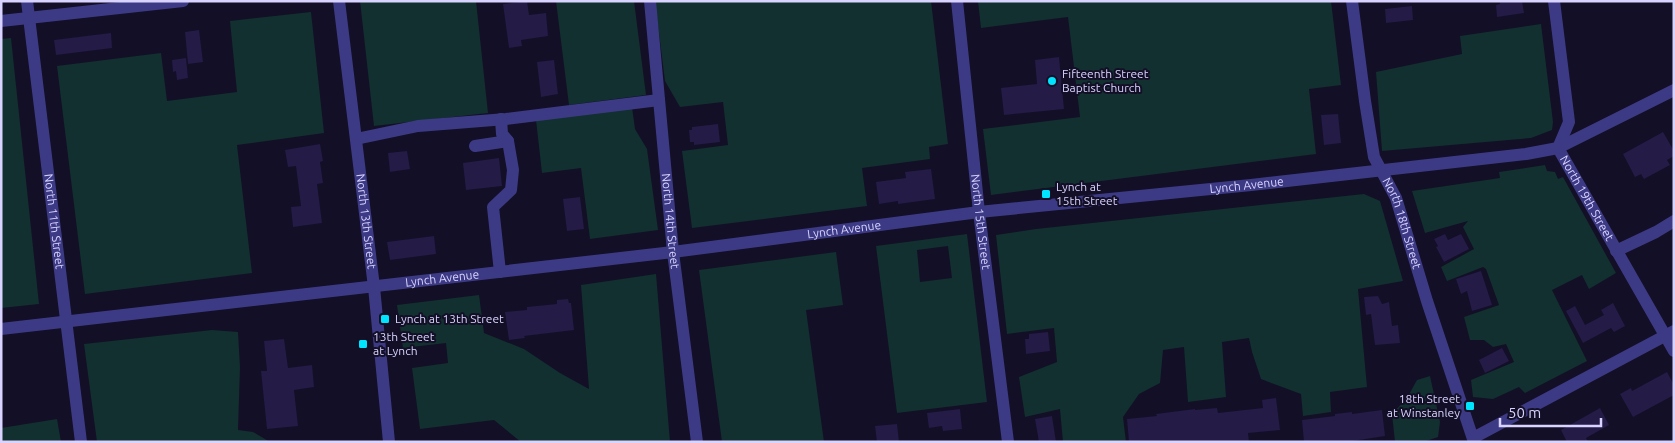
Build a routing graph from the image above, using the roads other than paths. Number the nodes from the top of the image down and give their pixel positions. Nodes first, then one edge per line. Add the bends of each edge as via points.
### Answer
1 (27, 1) edge
2 (182, 1) edge
3 (340, 1) edge
4 (650, 1) edge
5 (957, 1) edge
6 (1352, 1) edge
7 (1554, 1) edge
8 (29, 18) junction
9 (1, 21) edge
10 (1674, 90) edge
11 (659, 100) junction
12 (501, 119) junction
13 (356, 140) junction
14 (508, 141) junction
15 (475, 146) dead end
16 (1558, 148) junction
17 (1381, 170) junction
18 (979, 212) junction
19 (1674, 221) edge
20 (1616, 250) junction
21 (673, 252) junction
22 (500, 272) junction
23 (374, 287) junction
24 (67, 321) junction
25 (1, 329) edge
26 (1669, 334) edge
27 (1674, 351) edge
28 (1473, 440) edge
29 (81, 442) edge
30 (389, 442) edge
31 (697, 442) edge
32 (1008, 442) edge

1 - 8 street, North 11th Street
2 - 8 street
3 - 13 street, North 13th Street
4 - 11 street, North 14th Street
5 - 18 street, North 15th Street
6 - 17 street, North 18th Street via 1370,140
7 - 16 street, North 19th Street via 1570,122
8 - 9 street
8 - 24 street, North 11th Street
10 - 16 street, Lynch Avenue
11 - 12 street
11 - 21 street, North 14th Street
12 - 13 street via 418,126
12 - 14 street via 502,134
13 - 23 street, North 13th Street
14 - 15 street
14 - 22 street via 513,170 511,190 493,207
16 - 17 street, Lynch Avenue
16 - 20 street, North 19th Street
17 - 18 street, Lynch Avenue
17 - 28 street, North 18th Street via 1396,198 1426,301
18 - 21 street, Lynch Avenue
18 - 32 street, North 15th Street
19 - 20 street
20 - 26 street, North 19th Street
21 - 22 street, Lynch Avenue
21 - 31 street, North 14th Street
22 - 23 street, Lynch Avenue
23 - 24 street, Lynch Avenue
23 - 30 street, North 13th Street
24 - 25 street, Lynch Avenue
24 - 29 street, North 11th Street
26 - 27 street, North 19th Street
26 - 28 street

